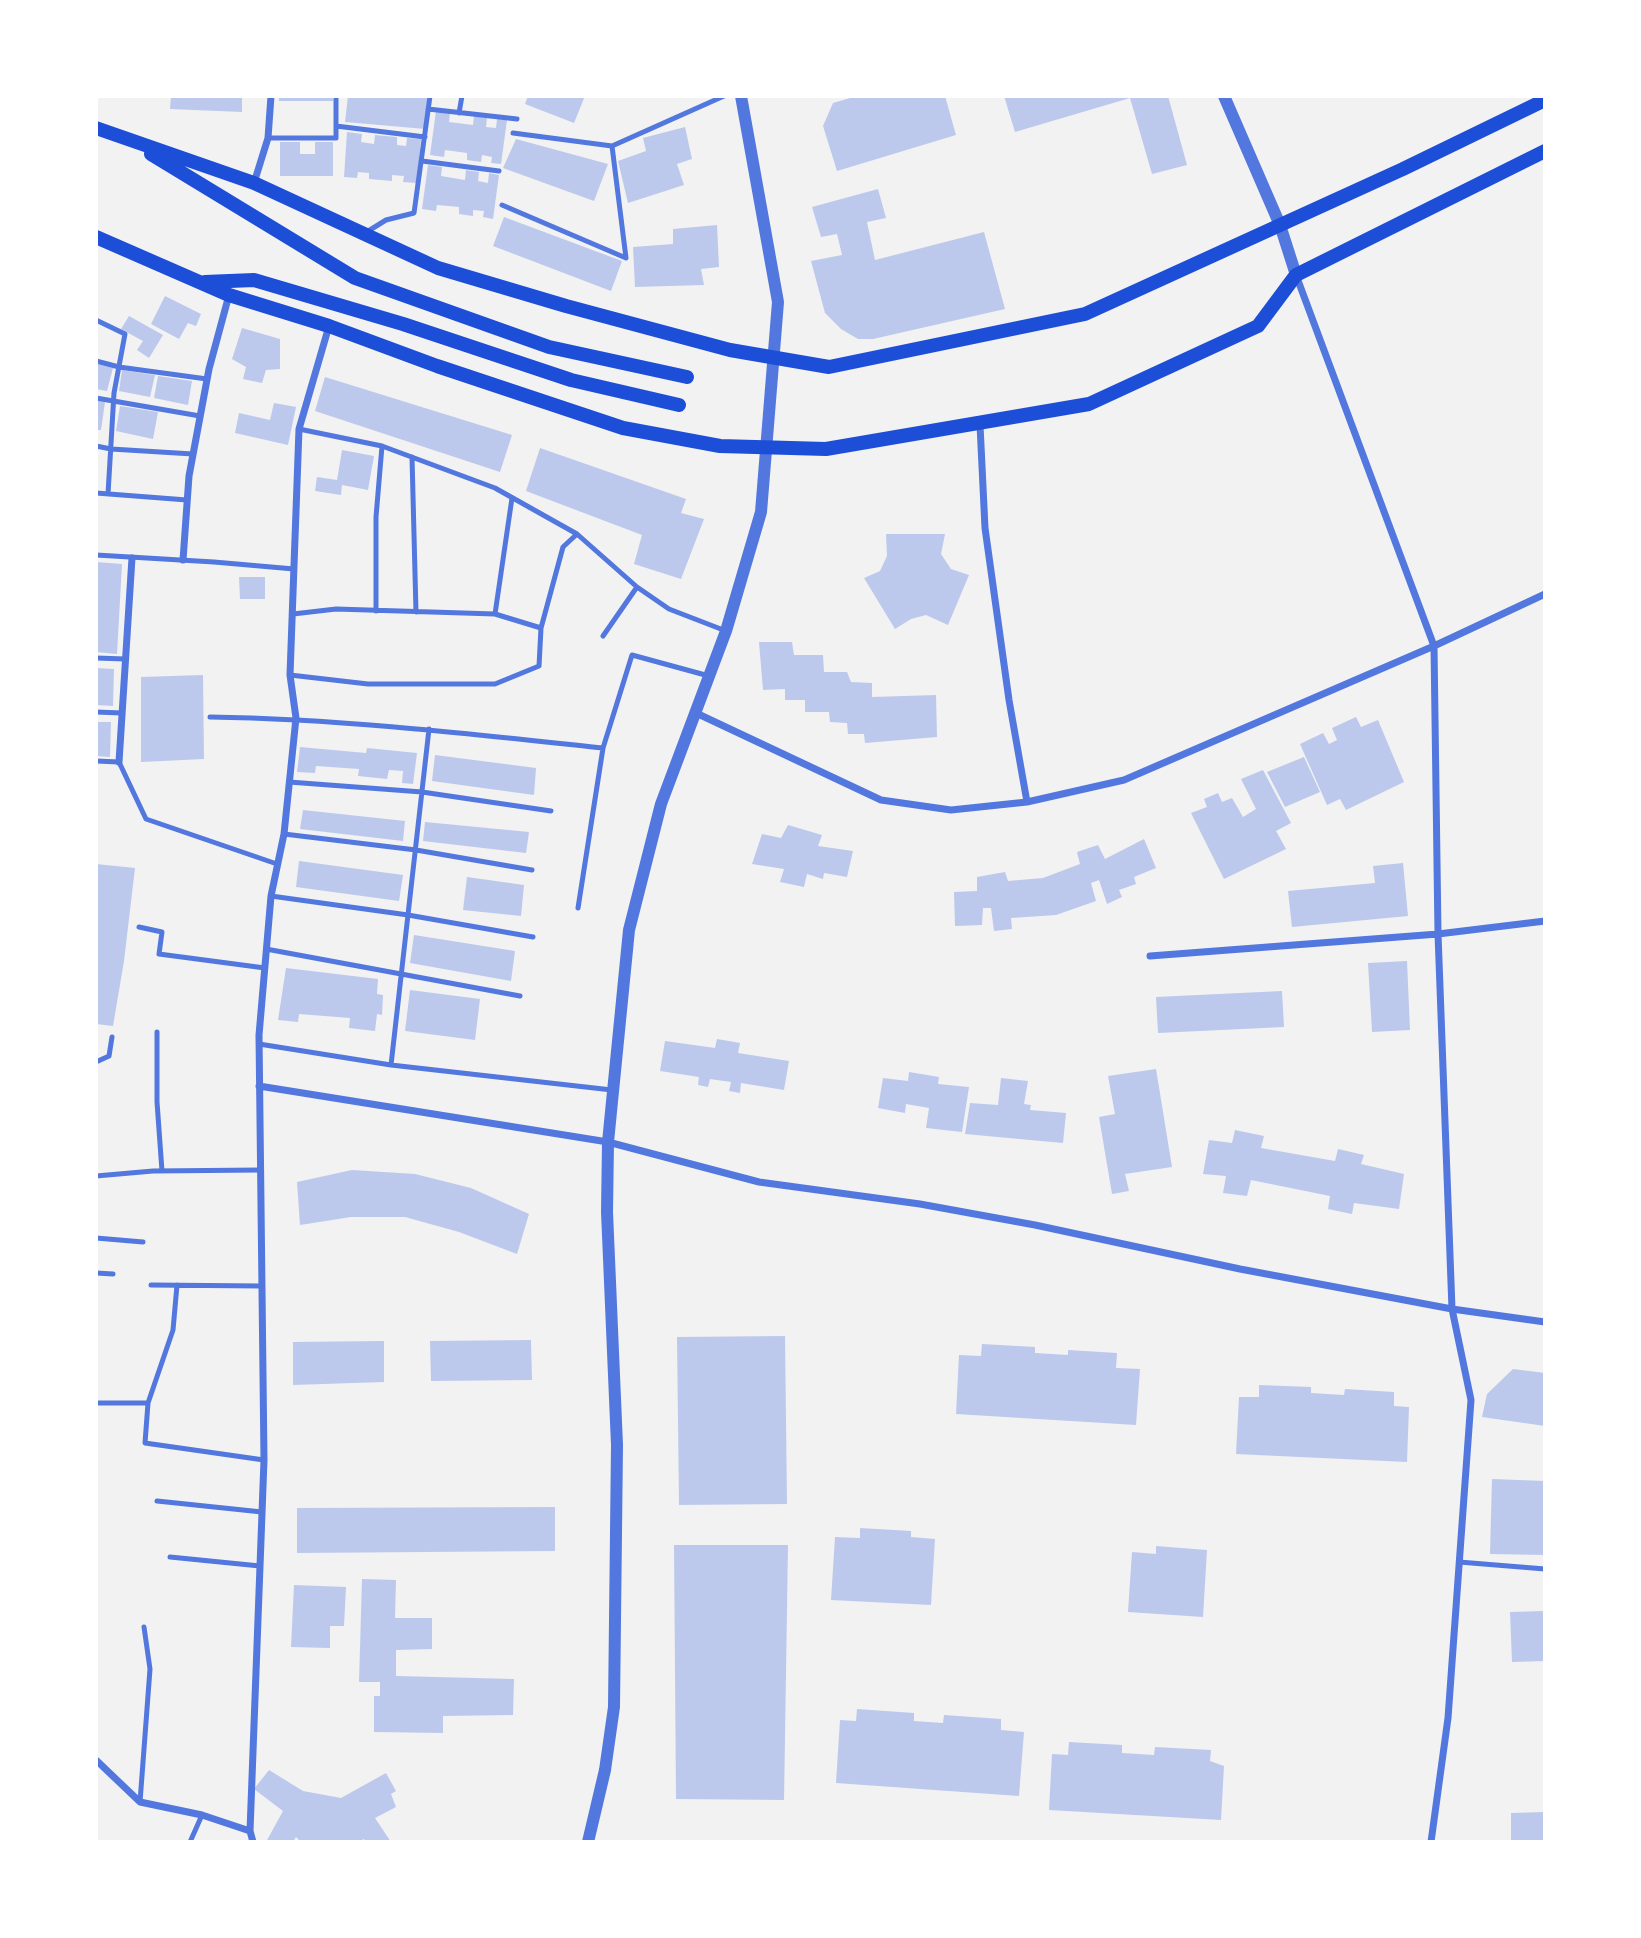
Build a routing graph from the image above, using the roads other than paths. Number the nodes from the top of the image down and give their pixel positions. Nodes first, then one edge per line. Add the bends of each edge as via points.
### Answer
1 (271, 96) edge
2 (336, 96) edge
3 (430, 96) edge
4 (462, 96) edge
5 (723, 96) edge
6 (741, 96) edge
7 (1224, 96) edge
8 (1545, 100) edge
9 (428, 109) junction
10 (459, 113) junction
11 (517, 119) dead end
12 (336, 125) junction
13 (96, 128) edge
14 (513, 133) dead end
15 (123, 137) junction
16 (425, 137) junction
17 (268, 138) junction
18 (612, 146) junction
19 (1545, 151) edge
20 (422, 161) junction
21 (499, 171) dead end
22 (254, 183) junction
23 (502, 205) dead end
24 (1280, 225) junction
25 (363, 234) junction
26 (96, 237) edge
27 (1296, 275) junction
28 (200, 282) junction
29 (229, 295) junction
30 (96, 320) edge
31 (329, 326) junction
32 (773, 357) junction
33 (96, 361) edge
34 (119, 367) junction
35 (687, 377) dead end
36 (207, 379) junction
37 (96, 398) edge
38 (114, 400) junction
39 (679, 405) dead end
40 (200, 416) junction
41 (980, 425) junction
42 (299, 429) junction
43 (96, 446) edge
44 (382, 446) junction
45 (766, 448) junction
46 (111, 449) junction
47 (193, 454) junction
48 (412, 457) junction
49 (96, 493) edge
50 (108, 494) junction
51 (512, 498) junction
52 (187, 500) junction
53 (577, 534) junction
54 (96, 555) edge
55 (132, 558) junction
56 (183, 560) junction
57 (294, 569) junction
58 (637, 587) junction
59 (1545, 594) edge
60 (376, 611) junction
61 (416, 612) junction
62 (293, 614) junction
63 (495, 614) junction
64 (541, 628) junction
65 (726, 631) junction
66 (603, 636) dead end
67 (1434, 646) junction
68 (96, 658) edge
69 (125, 659) junction
70 (290, 675) junction
71 (709, 676) junction
72 (96, 712) edge
73 (122, 713) junction
74 (696, 713) junction
75 (210, 718) dead end
76 (296, 719) junction
77 (429, 729) junction
78 (603, 748) junction
79 (96, 761) edge
80 (119, 762) junction
81 (289, 782) junction
82 (422, 792) junction
83 (1027, 802) junction
84 (551, 811) dead end
85 (284, 834) junction
86 (416, 850) junction
87 (277, 864) junction
88 (532, 870) dead end
89 (271, 896) junction
90 (578, 908) dead end
91 (408, 915) junction
92 (1545, 922) edge
93 (139, 927) dead end
94 (1438, 934) junction
95 (533, 937) dead end
96 (266, 949) junction
97 (1150, 956) dead end
98 (265, 968) junction
99 (402, 974) junction
100 (520, 996) dead end
101 (157, 1032) dead end
102 (112, 1037) dead end
103 (259, 1044) junction
104 (96, 1062) edge
105 (391, 1065) junction
106 (259, 1086) junction
107 (612, 1090) junction
108 (608, 1142) junction
109 (260, 1170) junction
110 (162, 1171) junction
111 (96, 1176) edge
112 (96, 1238) edge
113 (143, 1242) dead end
114 (96, 1273) edge
115 (113, 1274) dead end
116 (151, 1285) dead end
117 (177, 1285) junction
118 (262, 1286) junction
119 (1452, 1309) junction
120 (1545, 1322) edge
121 (96, 1403) edge
122 (148, 1403) junction
123 (264, 1460) junction
124 (157, 1501) dead end
125 (262, 1512) junction
126 (170, 1557) dead end
127 (1459, 1562) junction
128 (260, 1566) junction
129 (1545, 1569) edge
130 (144, 1627) dead end
131 (96, 1760) edge
132 (140, 1802) junction
133 (202, 1815) junction
134 (250, 1831) junction
135 (190, 1842) edge
136 (253, 1842) edge
137 (588, 1842) edge
138 (1431, 1842) edge

1 - 17 street
2 - 12 lane
3 - 9 lane
4 - 10 lane
5 - 18 lane
6 - 32 street via 778,302
7 - 24 street
8 - 24 main road
9 - 10 lane
9 - 16 lane
10 - 11 lane
12 - 16 lane
12 - 17 lane via 336,138
13 - 15 main road
14 - 18 lane
15 - 22 main road
15 - 35 main road via 355,278 549,347
16 - 20 lane
17 - 22 street
18 - 23 lane via 626,258
19 - 27 main road
20 - 21 lane
20 - 25 lane via 414,213 386,219
22 - 25 main road
24 - 27 street
24 - 32 main road via 1085,314 829,366
25 - 32 main road via 438,268 566,306
26 - 28 main road
27 - 41 main road via 1258,326 1089,404
27 - 67 street
28 - 29 main road
28 - 39 main road via 254,280 571,380
29 - 31 main road
29 - 36 street
30 - 34 lane via 125,334
31 - 42 street
31 - 45 main road via 623,428 720,446
32 - 45 street
33 - 34 lane
34 - 36 lane
34 - 38 lane
36 - 40 street
37 - 38 lane
38 - 40 lane
38 - 46 lane
40 - 47 street
41 - 45 main road via 826,449
41 - 83 street via 985,528
42 - 44 lane
42 - 57 street
43 - 46 lane
44 - 48 lane
44 - 60 lane
45 - 65 street via 761,512
46 - 47 lane
46 - 50 lane
47 - 52 street
48 - 51 lane
48 - 61 lane
49 - 50 lane
50 - 52 lane
51 - 53 lane
51 - 63 lane
52 - 56 street
53 - 58 lane
53 - 64 lane via 564,547
54 - 55 lane
55 - 56 lane
55 - 69 street
56 - 57 lane
57 - 62 street
58 - 65 lane via 669,609
58 - 66 lane
59 - 67 street
60 - 61 lane
60 - 62 lane
61 - 63 lane
62 - 70 street
63 - 64 lane
64 - 70 lane via 539,666 495,684 368,684
65 - 71 street
67 - 83 street via 1124,780
67 - 94 street
68 - 69 lane
69 - 73 street
70 - 76 street
71 - 74 street
71 - 78 lane via 632,655
72 - 73 lane
73 - 80 street
74 - 83 street via 881,800 951,810
74 - 107 street via 661,804 629,930
75 - 76 lane
76 - 77 lane
76 - 81 street
77 - 78 lane
77 - 82 lane
78 - 90 lane
79 - 80 lane
80 - 87 lane via 146,819
81 - 82 lane
81 - 85 street
82 - 84 lane
82 - 86 lane
85 - 86 lane
85 - 87 street
86 - 88 lane
86 - 91 lane
87 - 89 street
89 - 91 lane
89 - 96 street
91 - 95 lane
91 - 99 lane
92 - 94 street
93 - 98 lane via 162,932 159,954
94 - 97 street
94 - 119 street
96 - 98 street
96 - 99 lane
98 - 103 street
99 - 100 lane
99 - 105 lane
101 - 110 lane
102 - 104 lane via 109,1056
103 - 105 lane
103 - 106 street
105 - 107 lane
106 - 108 street
106 - 109 street
107 - 108 street
108 - 119 street via 759,1182 1035,1225
108 - 137 street via 617,1445 616,1643 605,1770
109 - 110 lane
109 - 118 street
110 - 111 lane
112 - 113 lane
114 - 115 lane
116 - 117 lane
117 - 118 lane
117 - 122 lane via 173,1330
118 - 123 street
119 - 120 street
119 - 127 street via 1471,1400
121 - 122 lane
122 - 123 lane via 145,1443
123 - 125 street
124 - 125 lane
125 - 128 street
126 - 128 lane
127 - 129 lane
127 - 138 street via 1448,1718
128 - 134 street
130 - 132 lane via 150,1669
131 - 132 street
132 - 133 street
133 - 134 street
133 - 135 lane
134 - 136 street

